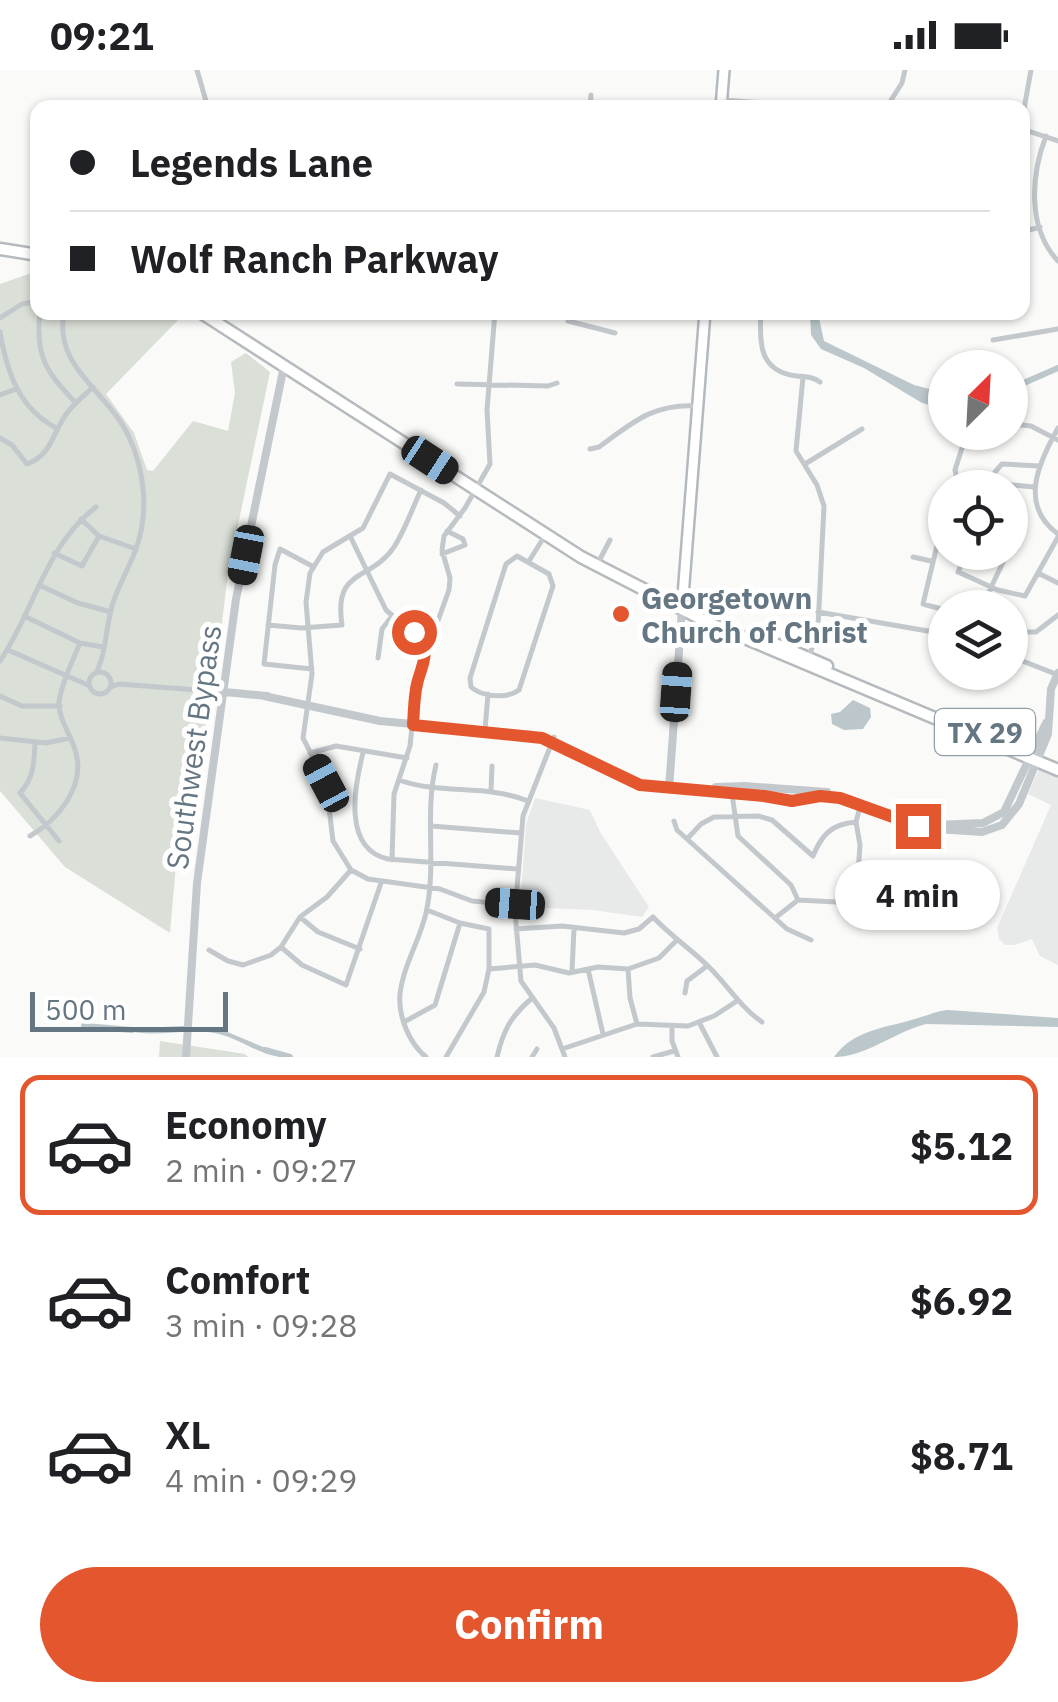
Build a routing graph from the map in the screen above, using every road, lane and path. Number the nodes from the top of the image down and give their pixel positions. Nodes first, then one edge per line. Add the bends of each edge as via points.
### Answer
1 (197, 70) edge
2 (724, 70) edge
3 (905, 70) edge
4 (1031, 70) edge
5 (591, 95) dead end
6 (206, 100) edge
7 (591, 100) edge
8 (722, 100) edge
9 (892, 100) edge
10 (1026, 100) edge
11 (1030, 131) edge
12 (1046, 136) junction
13 (1058, 141) edge
14 (1040, 226) junction
15 (1030, 229) edge
16 (0, 249) edge
17 (30, 254) edge
18 (1058, 262) edge
19 (30, 302) edge
20 (0, 318) edge
21 (40, 320) edge
22 (63, 320) edge
23 (212, 320) edge
24 (494, 320) edge
25 (568, 320) edge
26 (704, 320) edge
27 (760, 320) edge
28 (1058, 328) edge
29 (0, 332) edge
30 (614, 333) dead end
31 (993, 340) dead end
32 (2, 357) edge
33 (284, 366) junction
34 (302, 377) junction
35 (802, 377) junction
36 (820, 382) dead end
37 (556, 383) dead end
38 (458, 384) dead end
39 (489, 386) junction
40 (93, 387) junction
41 (281, 388) junction
42 (16, 389) junction
43 (0, 396) edge
44 (76, 403) junction
45 (698, 406) junction
46 (1028, 426) edge
47 (1058, 428) edge
48 (58, 429) junction
49 (862, 429) dead end
50 (0, 438) edge
51 (1055, 439) edge
52 (590, 449) dead end
53 (805, 464) junction
54 (1039, 466) junction
55 (997, 470) edge
56 (1028, 488) edge
57 (1034, 488) junction
58 (421, 490) junction
59 (476, 490) junction
60 (96, 507) dead end
61 (460, 516) junction
62 (81, 519) junction
63 (446, 531) junction
64 (546, 534) junction
65 (1058, 535) edge
66 (99, 536) junction
67 (351, 538) junction
68 (610, 540) dead end
69 (136, 548) junction
70 (54, 553) junction
71 (442, 554) junction
72 (912, 556) dead end
73 (529, 561) junction
74 (928, 561) edge
75 (312, 566) junction
76 (596, 566) junction
77 (366, 569) junction
78 (929, 570) edge
79 (959, 570) edge
80 (998, 570) edge
81 (1038, 573) junction
82 (1058, 583) edge
83 (39, 584) junction
84 (990, 586) junction
85 (988, 590) edge
86 (928, 605) edge
87 (687, 611) junction
88 (111, 612) junction
89 (818, 612) junction
90 (24, 616) junction
91 (392, 616) junction
92 (1058, 616) edge
93 (268, 625) junction
94 (308, 628) junction
95 (928, 631) edge
96 (1028, 632) edge
97 (421, 640) junction
98 (80, 643) junction
99 (103, 647) junction
100 (8, 650) junction
101 (787, 656) junction
102 (378, 658) dead end
103 (809, 658) junction
104 (0, 661) edge
105 (102, 661) junction
106 (1028, 663) edge
107 (312, 669) junction
108 (823, 672) junction
109 (105, 673) junction
110 (844, 674) junction
111 (1058, 674) edge
112 (94, 675) junction
113 (68, 678) junction
114 (111, 679) junction
115 (82, 681) junction
116 (119, 684) junction
117 (90, 686) junction
118 (110, 688) junction
119 (1055, 689) edge
120 (224, 692) junction
121 (488, 694) junction
122 (0, 696) edge
123 (307, 703) junction
124 (60, 706) junction
125 (413, 722) junction
126 (486, 728) junction
127 (0, 738) edge
128 (70, 738) junction
129 (553, 739) junction
130 (35, 743) junction
131 (310, 753) junction
132 (363, 753) junction
133 (1035, 757) junction
134 (407, 758) junction
135 (436, 765) dead end
136 (492, 766) dead end
137 (1058, 767) edge
138 (399, 780) junction
139 (669, 786) junction
140 (433, 788) junction
141 (732, 790) junction
142 (491, 791) junction
143 (528, 801) junction
144 (862, 802) junction
145 (732, 817) junction
146 (674, 822) dead end
147 (856, 822) junction
148 (45, 826) junction
149 (430, 826) junction
150 (521, 833) junction
151 (30, 836) dead end
152 (686, 839) junction
153 (59, 841) dead end
154 (392, 860) junction
155 (430, 863) junction
156 (351, 870) junction
157 (518, 870) junction
158 (381, 883) junction
159 (428, 888) junction
160 (798, 900) junction
161 (515, 904) junction
162 (427, 910) junction
163 (300, 916) junction
164 (775, 918) junction
165 (460, 923) junction
166 (574, 928) junction
167 (516, 929) junction
168 (811, 940) dead end
169 (676, 941) junction
170 (281, 948) junction
171 (360, 948) junction
172 (208, 950) dead end
173 (707, 966) junction
174 (518, 968) junction
175 (628, 968) junction
176 (488, 969) junction
177 (588, 969) junction
178 (572, 972) junction
179 (684, 993) dead end
180 (531, 999) junction
181 (737, 1002) junction
182 (404, 1022) junction
183 (762, 1022) dead end
184 (700, 1023) junction
185 (637, 1024) junction
186 (672, 1027) junction
187 (603, 1036) junction
188 (537, 1049) dead end
189 (563, 1053) edge
190 (676, 1054) edge
191 (186, 1057) edge
192 (426, 1057) edge
193 (446, 1057) edge
194 (497, 1057) edge
195 (532, 1057) edge
196 (653, 1057) edge
197 (718, 1057) edge

1 - 6 street
2 - 8 main road
3 - 9 street
4 - 10 street
5 - 7 street
11 - 12 street
12 - 13 street
12 - 14 street via 1034,187
14 - 15 street
14 - 18 street
16 - 17 main road
19 - 20 street
21 - 44 street via 45,366
22 - 40 street via 65,350
23 - 33 main road, TX 29
24 - 39 street
25 - 30 street
26 - 45 main road
27 - 35 street via 766,362
28 - 31 street
29 - 32 street
32 - 42 street
33 - 34 main road, TX 29
33 - 41 street, Southwest Bypass
34 - 41 street
34 - 59 main road, TX 29
35 - 36 street
35 - 53 street via 796,454
37 - 39 street
38 - 39 street
39 - 59 street via 492,458
40 - 44 street
40 - 69 street via 119,418 136,454 143,494
41 - 120 street, Southwest Bypass via 236,600
42 - 43 street
42 - 48 street via 33,413
44 - 48 street
45 - 52 street via 654,410
45 - 87 main road
46 - 51 street
47 - 51 street
48 - 50 street via 48,451 26,464
49 - 53 street
51 - 54 street
53 - 89 street via 824,506
54 - 55 street via 1002,464
54 - 57 street
56 - 57 street
57 - 65 street via 1039,514
58 - 61 street
58 - 67 street via 390,474 366,525
58 - 77 street via 393,548
59 - 61 street
59 - 64 main road, TX 29
60 - 62 street
61 - 63 street
62 - 66 street
62 - 70 street
63 - 71 street
63 - 71 street via 465,545
64 - 73 street
64 - 76 main road, TX 29
65 - 81 street
66 - 69 street
66 - 70 street via 82,566
67 - 75 street
67 - 77 street
68 - 76 street
69 - 88 street
70 - 83 street
71 - 97 street via 449,590 436,626
72 - 74 street
73 - 121 street via 508,561 470,678 473,690
73 - 121 street via 551,576 553,586 521,687 510,695
75 - 93 street via 280,549
75 - 94 street
76 - 87 main road, TX 29
77 - 91 street
77 - 94 street via 344,589 342,625
78 - 86 street via 923,604
79 - 84 street
80 - 84 street
81 - 82 street
81 - 84 street via 1024,596
83 - 88 street
83 - 90 street
84 - 85 street
87 - 101 main road, TX 29
87 - 103 main road, TX 29
87 - 139 street
88 - 99 street
89 - 95 street
89 - 103 street
90 - 98 street
90 - 100 street
91 - 97 street
91 - 102 street via 382,629
92 - 96 street
93 - 94 street
93 - 107 street via 264,664
94 - 107 street
97 - 125 street via 426,658
98 - 99 street
98 - 113 street
99 - 105 street
100 - 104 street
100 - 113 street
101 - 103 main road
101 - 108 main road, TX 29
103 - 110 main road, TX 29
105 - 109 street
105 - 112 street
106 - 111 street
107 - 123 street
108 - 110 main road
108 - 133 main road, TX 29
109 - 112 street
109 - 114 street
110 - 133 main road, TX 29
111 - 119 street
112 - 115 street
112 - 117 street
113 - 115 street
113 - 124 street
114 - 116 street
114 - 118 street
115 - 117 street
116 - 118 street
116 - 120 street
117 - 118 street via 99,693
119 - 133 street via 1048,734
120 - 123 street
120 - 191 street, Southwest Bypass via 194,920
121 - 126 street
122 - 124 street via 22,706
123 - 125 street
123 - 131 street via 303,730
124 - 128 street
125 - 126 street
125 - 134 street
126 - 129 street via 526,728
127 - 130 street
128 - 130 street
128 - 148 street via 77,780
129 - 139 street via 626,775
129 - 143 street
130 - 148 street via 34,770 20,794
131 - 132 street via 336,746
131 - 156 street via 326,783 333,841
132 - 134 street
132 - 154 street via 358,835 370,852
133 - 137 main road, TX 29
133 - 144 street via 1019,794 990,821 948,828
134 - 138 street
135 - 140 street
136 - 142 street
138 - 140 street
138 - 154 street
139 - 141 street
140 - 142 street
140 - 149 street
141 - 144 street via 842,794
141 - 145 street
142 - 143 street
143 - 150 street
144 - 147 street
145 - 147 street via 772,820 813,856 825,833
145 - 152 street via 708,820
145 - 160 street via 741,841
146 - 152 street
147 - 160 street via 856,903
148 - 151 street
148 - 153 street
149 - 150 street
149 - 155 street
150 - 157 street
152 - 164 street
154 - 155 street
155 - 157 street
155 - 159 street
156 - 158 street
156 - 163 street
157 - 161 street
158 - 159 street
158 - 171 street
159 - 161 street
159 - 162 street
160 - 164 street
161 - 167 street
162 - 165 street
162 - 182 street via 400,995
163 - 170 street
163 - 171 street via 318,932
164 - 168 street
165 - 176 street via 489,929
165 - 182 street via 435,1006
166 - 167 street
166 - 169 street via 624,933 654,916
166 - 178 street
167 - 174 street
169 - 173 street
169 - 175 street via 659,958
170 - 171 street via 346,985
170 - 172 street via 243,964
173 - 179 street
173 - 181 street
174 - 176 street
174 - 178 street
174 - 180 street
175 - 177 street
175 - 185 street
176 - 193 street via 484,992
177 - 178 street
177 - 187 street
180 - 189 street via 554,1028
180 - 194 street via 506,1026
181 - 183 street
181 - 184 street
182 - 192 street
184 - 186 street
184 - 197 street
185 - 186 street
185 - 187 street
186 - 190 street
187 - 189 street
188 - 195 street
190 - 196 street

